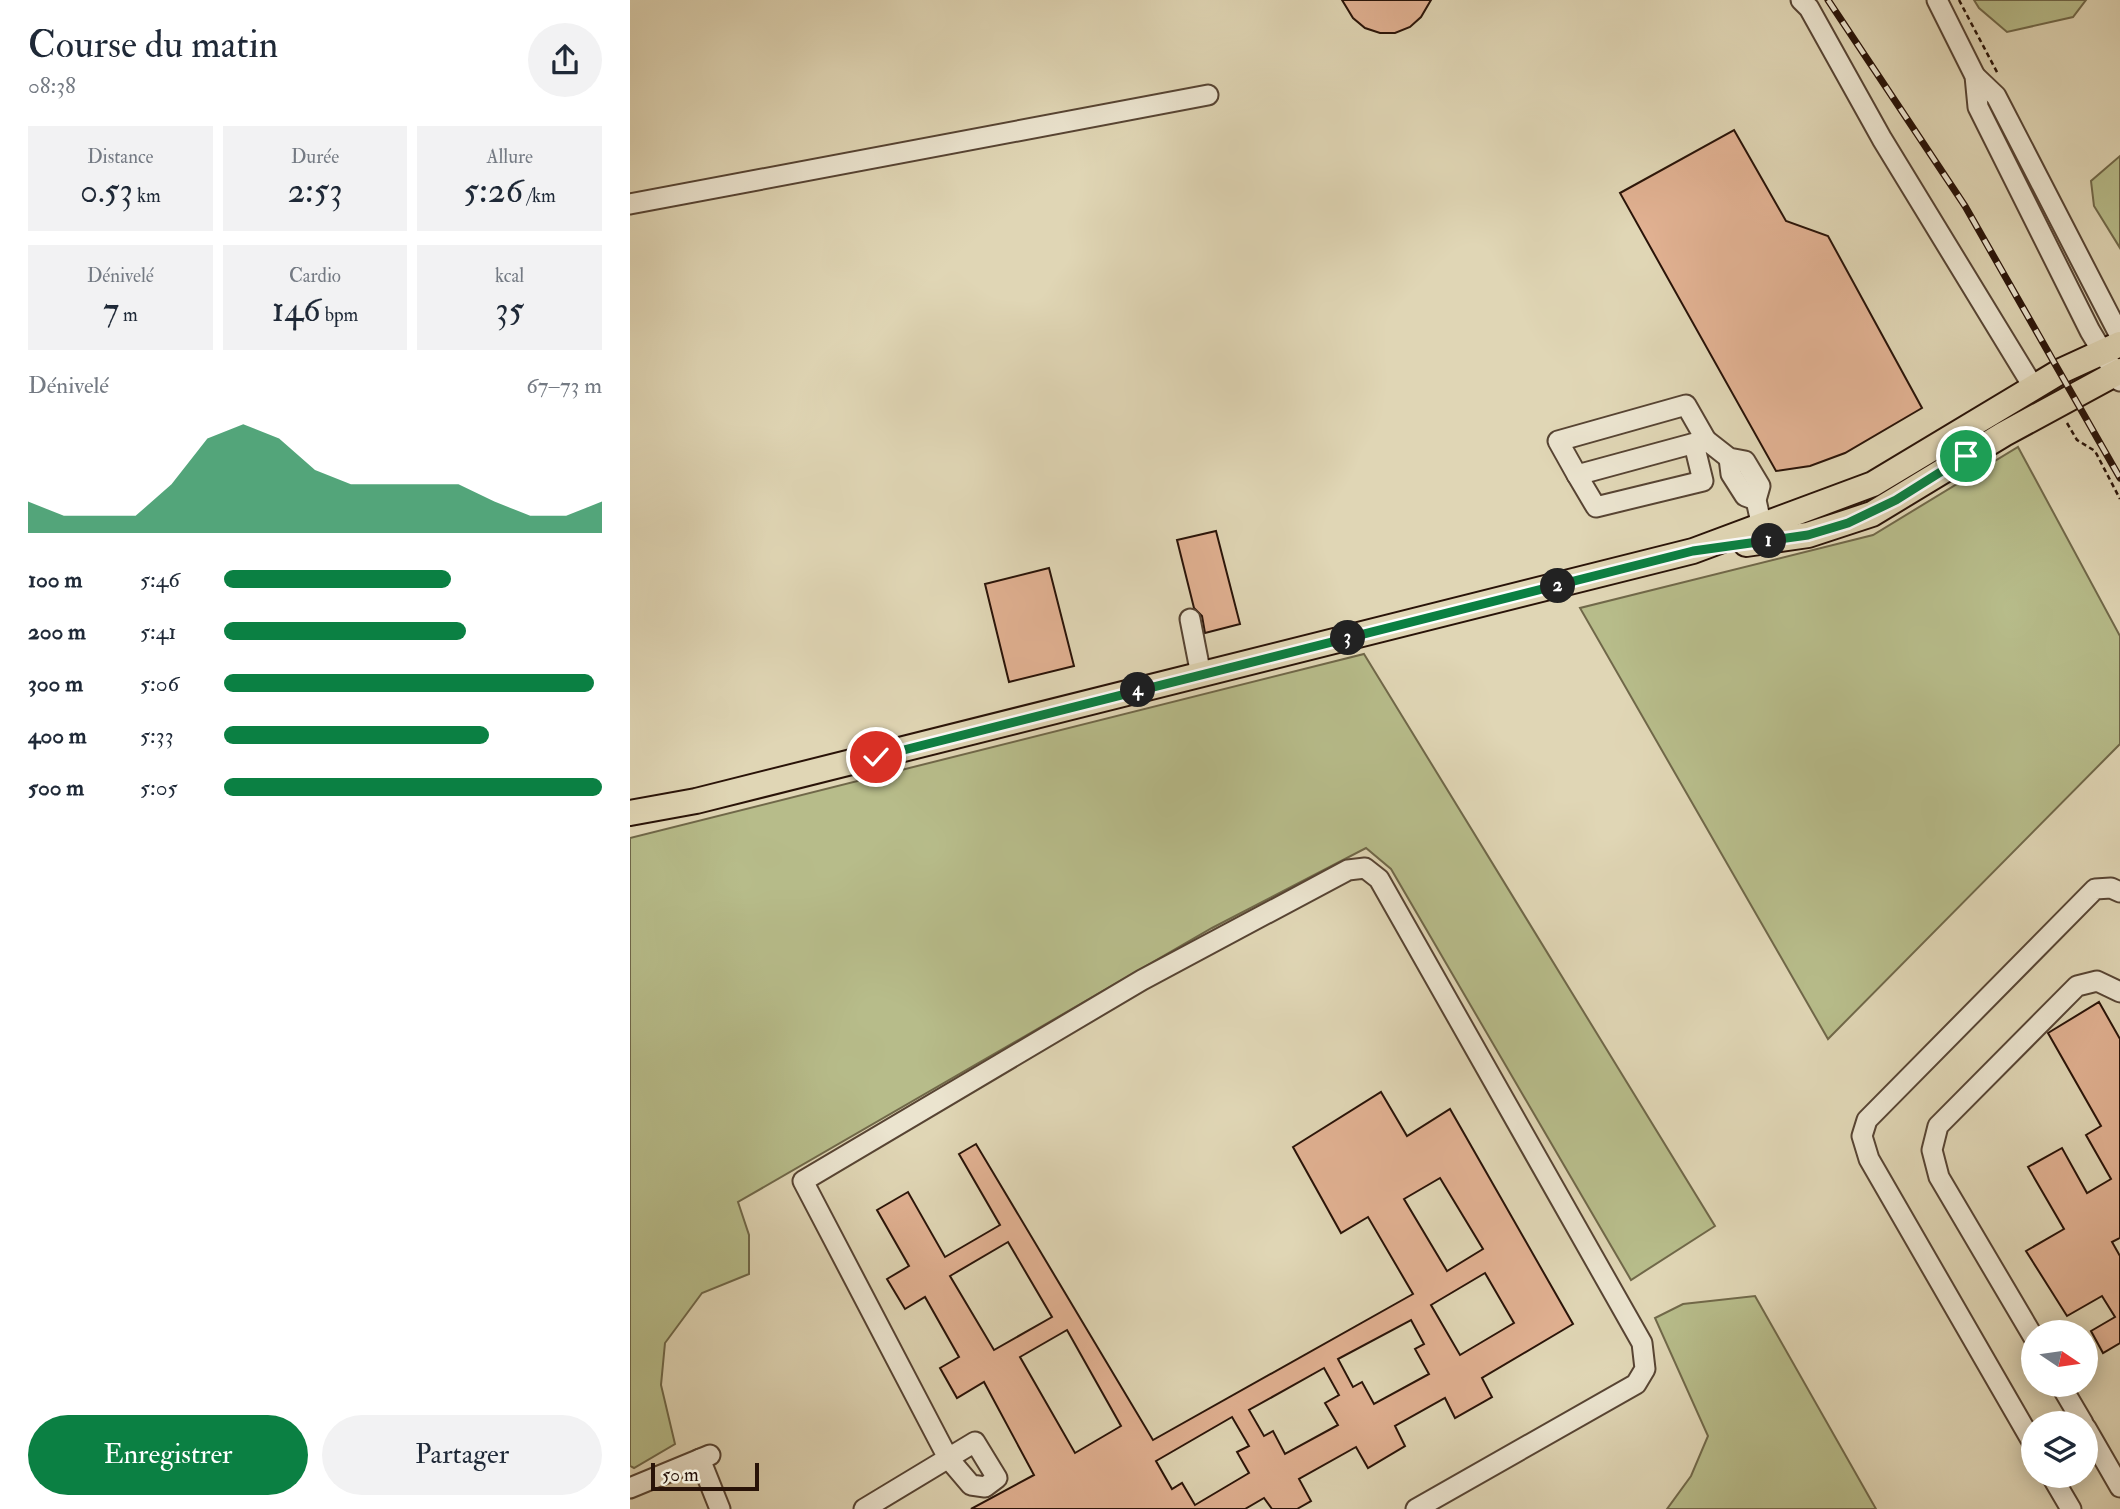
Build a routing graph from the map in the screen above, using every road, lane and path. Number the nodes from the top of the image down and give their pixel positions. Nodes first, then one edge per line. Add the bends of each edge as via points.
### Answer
1 (1801, 0) edge
2 (1937, 0) edge
3 (1208, 95) dead end
4 (630, 204) edge
5 (2114, 344) edge
6 (2118, 375) edge
7 (2034, 388) junction
8 (2064, 419) dead end
9 (1700, 442) junction
10 (1577, 475) junction
11 (2120, 499) edge
12 (1762, 527) junction
13 (1693, 551) junction
14 (1189, 619) dead end
15 (1200, 675) junction
16 (696, 801) junction
17 (630, 813) edge
18 (630, 823) edge
19 (2120, 892) edge
20 (2120, 992) edge
21 (2023, 1320) edge
22 (2021, 1423) edge
23 (2098, 1449) edge
24 (2120, 1487) edge
25 (630, 1488) edge
26 (2059, 1488) edge
27 (720, 1509) edge
28 (864, 1509) edge
29 (1416, 1509) edge
30 (2071, 1509) edge

1 - 7 street
2 - 5 street via 1975,76 1978,107
3 - 4 street
5 - 6 street
5 - 7 main road
6 - 13 main road via 1985,445 1872,514 1808,535
7 - 12 main road via 1873,484
8 - 11 path via 2077,440 2095,452
9 - 10 street
9 - 10 street via 1703,481 1596,507
9 - 10 street via 1686,405 1558,441
9 - 12 street via 1745,461 1760,486 1756,500
12 - 13 main road
13 - 15 main road
14 - 15 street
15 - 16 main road
16 - 17 main road
16 - 18 main road
19 - 22 street via 2095,890 1867,1120 1862,1136 1869,1160
20 - 21 street via 2097,981 2077,986 1938,1126 1933,1150 1939,1177
23 - 24 street
25 - 27 street via 705,1457
26 - 30 street
28 - 29 street via 948,1458 803,1181 1142,980 1348,870 1365,868 1379,879 1642,1343 1645,1369 1636,1384

